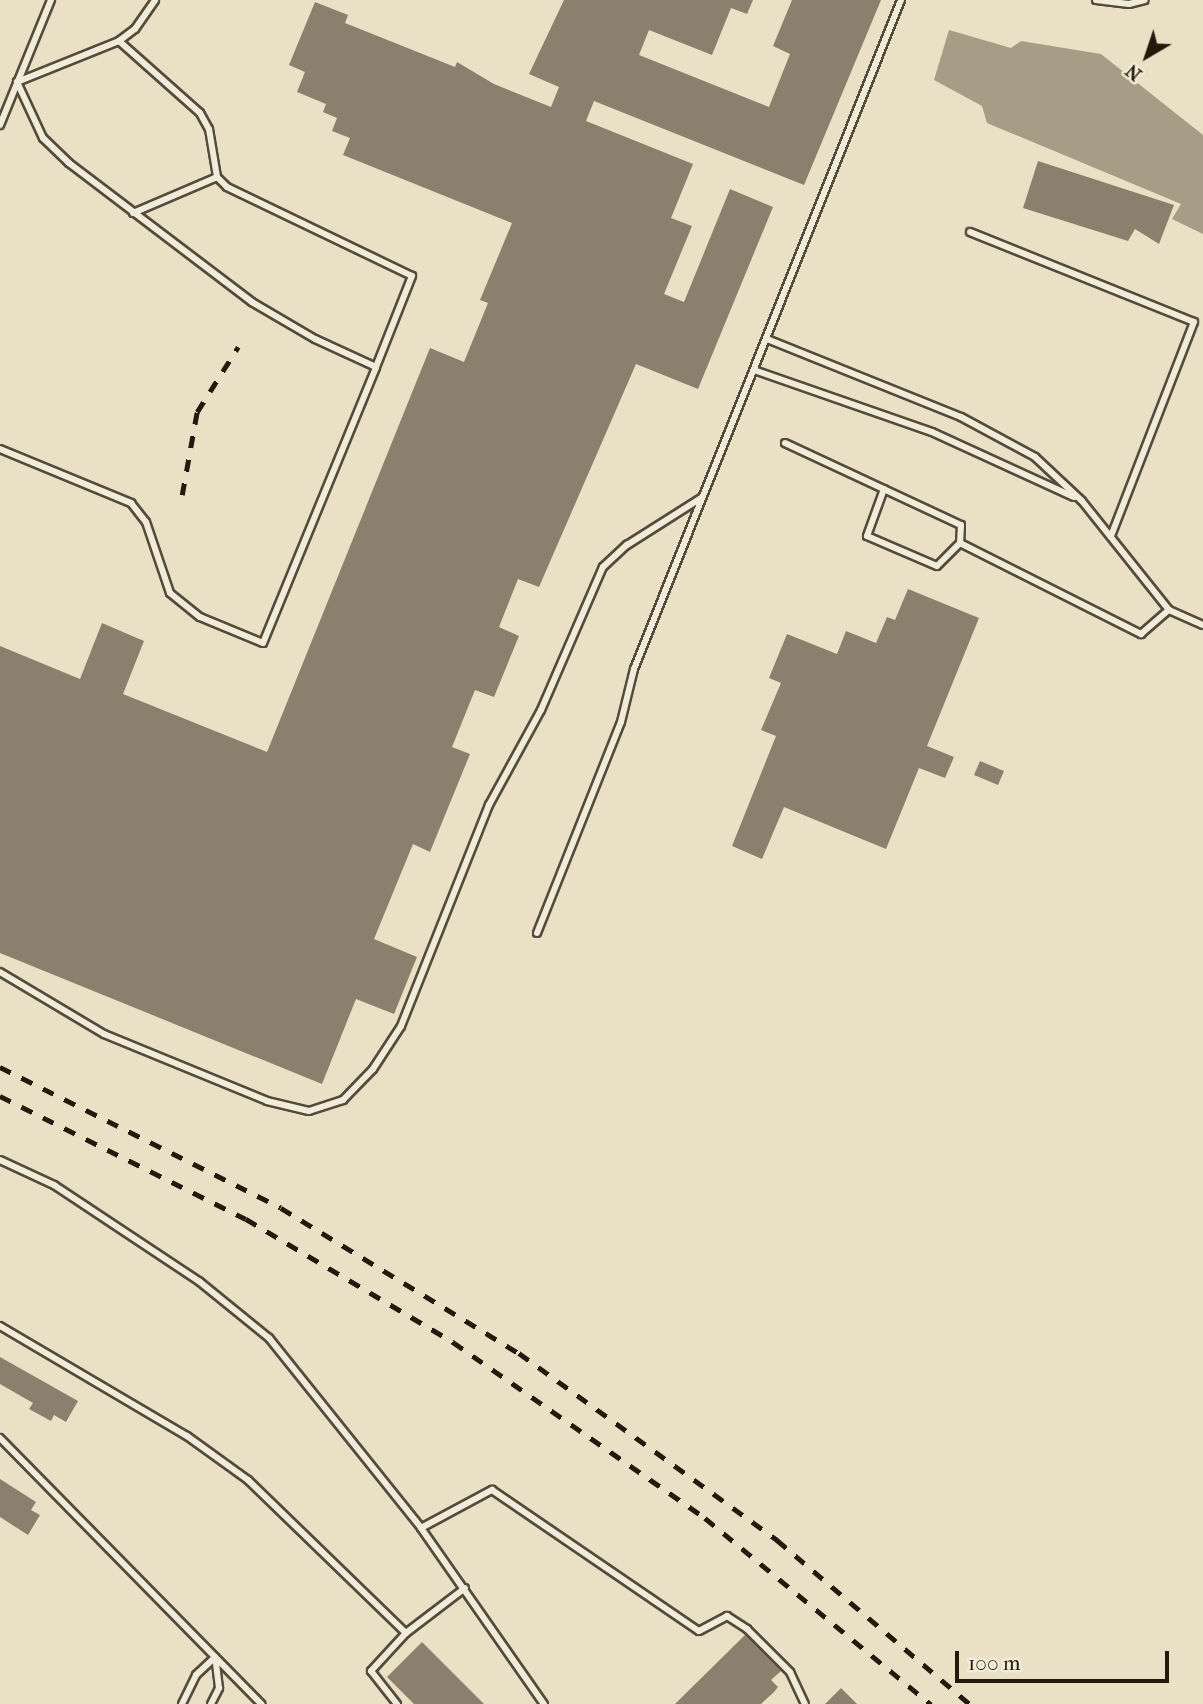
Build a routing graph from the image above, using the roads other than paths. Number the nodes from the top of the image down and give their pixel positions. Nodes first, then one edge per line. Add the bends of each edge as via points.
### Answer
1 (51, 0) edge
2 (155, 0) edge
3 (901, 0) edge
4 (1096, 0) edge
5 (1145, 0) edge
6 (119, 41) junction
7 (18, 82) junction
8 (0, 125) edge
9 (217, 177) junction
10 (133, 213) junction
11 (970, 232) dead end
12 (767, 339) junction
13 (376, 367) junction
14 (754, 370) junction
15 (785, 443) dead end
16 (0, 449) edge
17 (884, 489) junction
18 (701, 498) junction
19 (1082, 501) junction
20 (1111, 536) junction
21 (960, 543) junction
22 (1169, 610) junction
23 (1203, 625) edge
24 (537, 933) dead end
25 (0, 972) edge
26 (0, 1160) edge
27 (0, 1326) edge
28 (0, 1438) edge
29 (421, 1528) junction
30 (465, 1588) junction
31 (406, 1633) junction
32 (215, 1657) junction
33 (182, 1704) edge
34 (211, 1704) edge
35 (261, 1704) edge
36 (397, 1704) edge
37 (544, 1704) edge
38 (805, 1704) edge

1 - 7 lane
2 - 6 lane via 135,29
3 - 12 lane
4 - 5 lane via 1129,4
6 - 7 lane
6 - 9 lane via 200,113 209,129
7 - 8 lane
7 - 10 lane via 43,138
9 - 10 lane
9 - 13 lane via 227,187 311,230 412,276
10 - 13 lane via 267,312
11 - 20 lane via 1194,322
12 - 14 lane
12 - 19 lane via 961,417 1035,457
13 - 16 lane via 263,643 200,617 170,593 146,522 131,503
14 - 18 lane
14 - 19 lane via 932,432
15 - 17 lane
17 - 21 lane via 961,525
17 - 21 lane via 867,537 937,566
18 - 24 lane via 634,669 621,722
18 - 25 lane via 626,545 603,567 541,710 489,805 401,1026 373,1069 343,1100 309,1111 267,1101 104,1034
19 - 20 lane
20 - 22 lane
21 - 22 lane via 1141,634
22 - 23 lane
26 - 29 lane via 54,1185 200,1282 269,1338
27 - 31 lane via 187,1436 247,1480
28 - 32 lane
29 - 30 lane
29 - 38 lane via 492,1490 699,1631 727,1616 747,1629 790,1672
30 - 31 lane
30 - 37 lane
31 - 36 lane via 371,1671
32 - 33 lane via 196,1675
32 - 34 lane via 219,1688
32 - 35 lane

